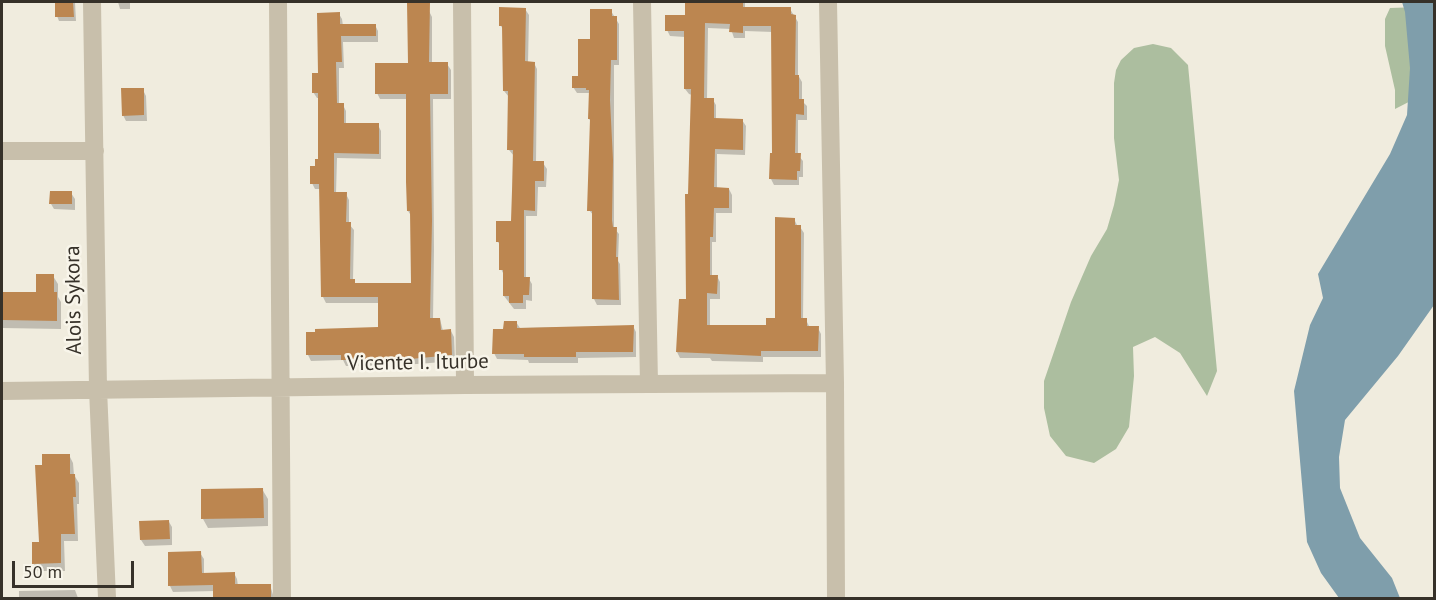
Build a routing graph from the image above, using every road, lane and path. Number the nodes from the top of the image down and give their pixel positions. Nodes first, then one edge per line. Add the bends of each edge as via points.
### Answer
1 (92, 2) edge
2 (278, 2) edge
3 (462, 2) edge
4 (642, 2) edge
5 (828, 2) edge
6 (2, 151) edge
7 (94, 151) junction
8 (835, 383) junction
9 (649, 384) junction
10 (465, 385) junction
11 (280, 387) junction
12 (98, 389) junction
13 (2, 391) edge
14 (107, 598) edge
15 (282, 598) edge
16 (836, 598) edge

1 - 7 street, Alois Sykora
2 - 11 street
3 - 10 street
4 - 9 street
5 - 8 street
6 - 7 street
7 - 12 street, Alois Sykora
8 - 9 street, Vicente I. Iturbe
8 - 16 street
9 - 10 street, Vicente I. Iturbe
10 - 11 street, Vicente I. Iturbe
11 - 12 street, Vicente I. Iturbe
11 - 15 street
12 - 13 street, Vicente I. Iturbe
12 - 14 street, Alois Sykora

